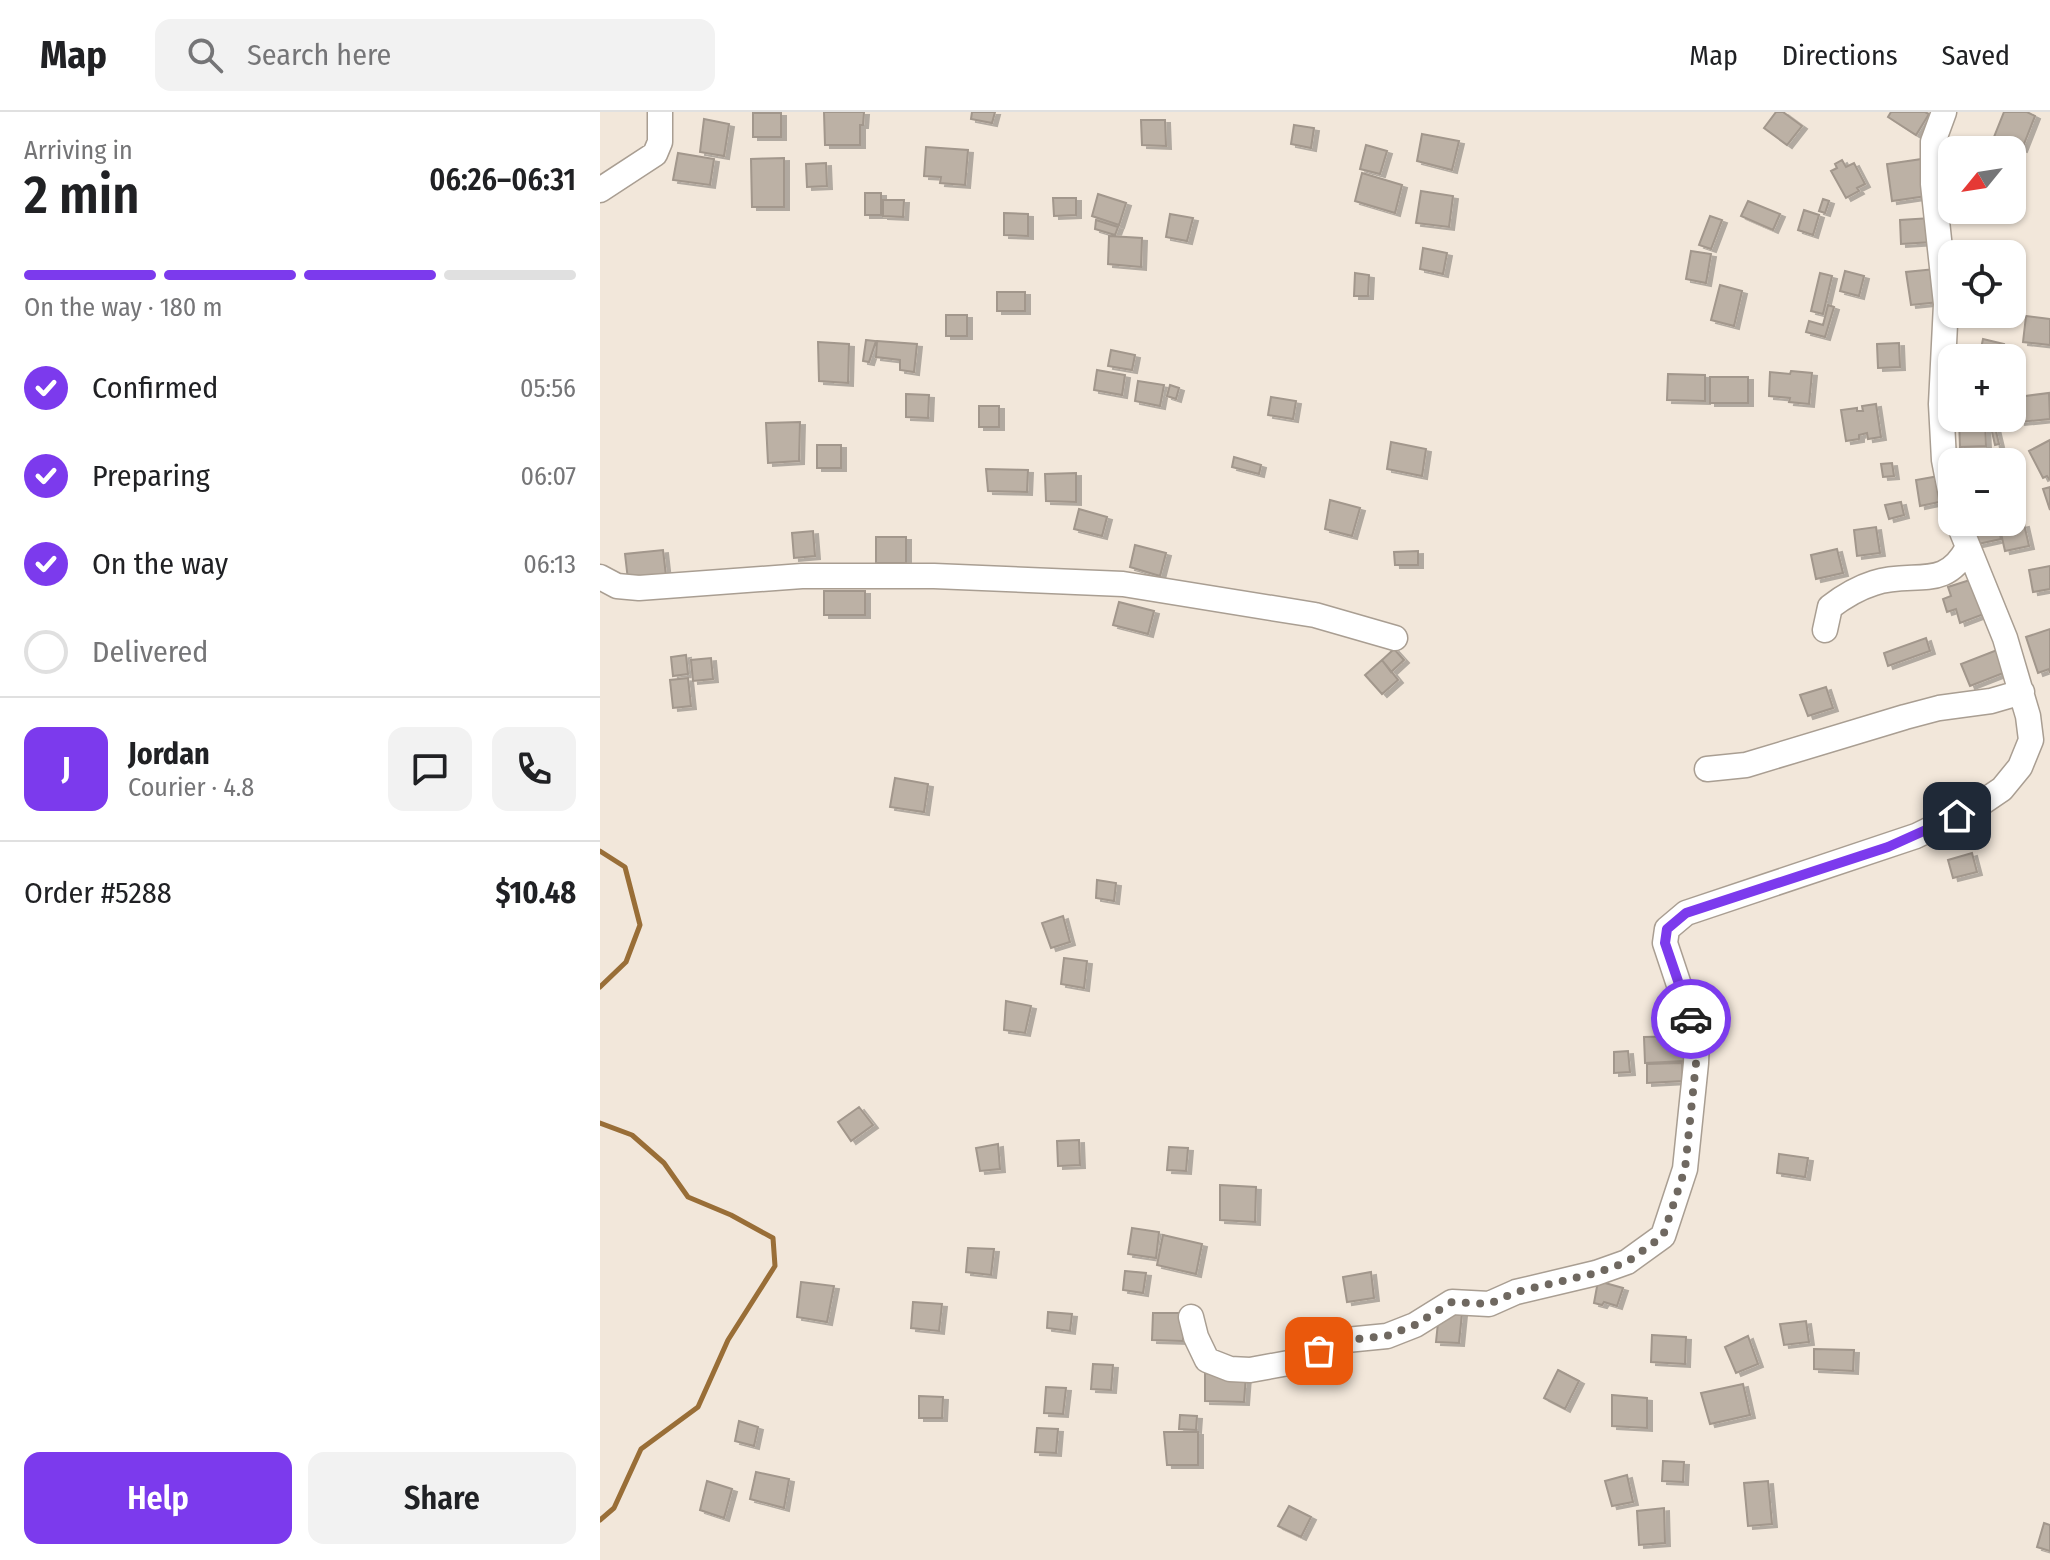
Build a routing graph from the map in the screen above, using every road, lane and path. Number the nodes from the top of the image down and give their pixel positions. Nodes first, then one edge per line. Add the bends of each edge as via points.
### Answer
1 (660, 112) edge
2 (1944, 112) edge
3 (600, 190) edge
4 (1943, 448) edge
5 (1964, 536) edge
6 (1968, 547) junction
7 (600, 577) edge
8 (1825, 630) dead end
9 (1395, 638) dead end
10 (2022, 692) junction
11 (1707, 769) dead end
12 (1191, 1317) dead end

1 - 3 street via 655,154
2 - 4 street via 1933,142 1946,304
5 - 6 street
6 - 8 street via 1948,573 1875,583 1844,596 1830,607
6 - 10 street
7 - 9 street via 617,586 639,588 802,576 1123,584 1315,615
10 - 11 street via 1939,708 1746,765
10 - 12 street via 2031,740 2020,767 2002,789 1977,806 1888,847 1686,913 1667,929 1665,943 1697,1039 1696,1063 1685,1169 1663,1236 1649,1248 1596,1273 1516,1292 1489,1304 1452,1302 1387,1336 1336,1341 1294,1362 1250,1370 1207,1360

